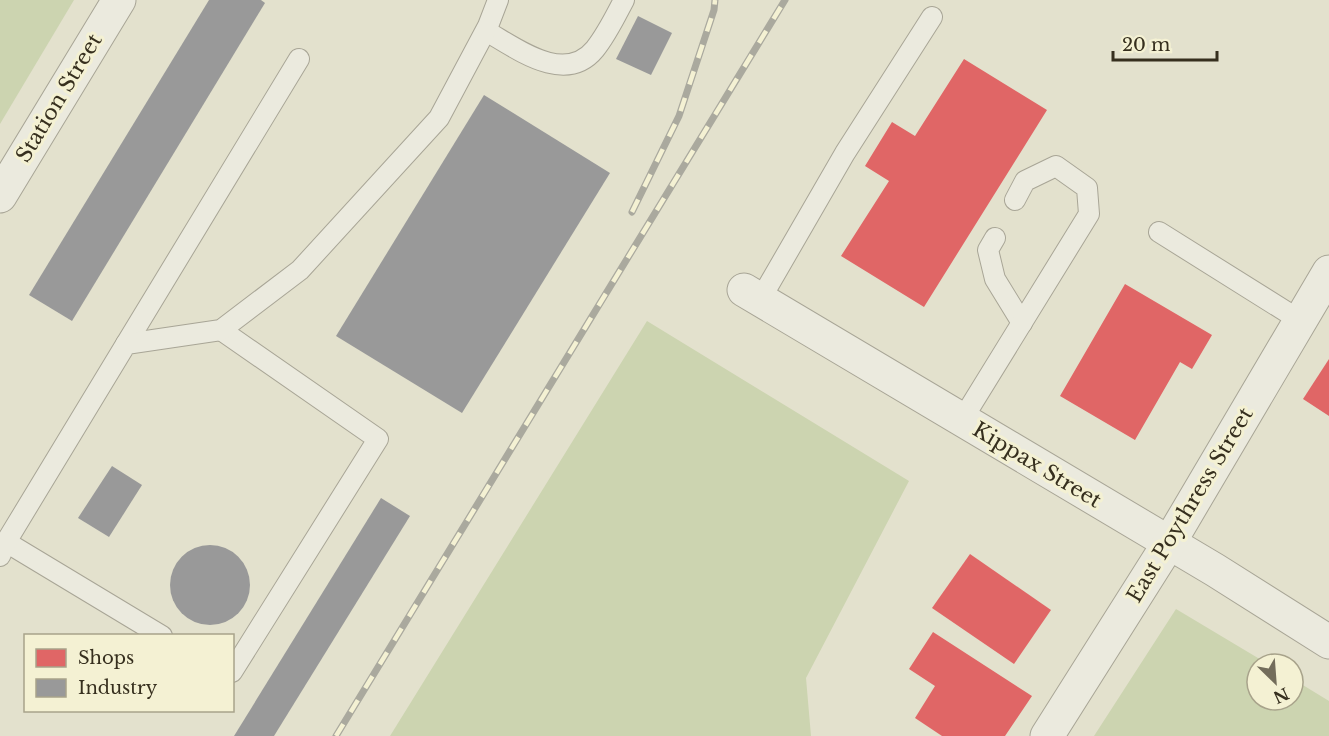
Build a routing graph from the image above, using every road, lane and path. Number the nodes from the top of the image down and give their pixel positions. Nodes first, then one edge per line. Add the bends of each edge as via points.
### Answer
1 (119, 0) edge
2 (498, 0) edge
3 (624, 0) edge
4 (932, 17) dead end
5 (486, 31) junction
6 (299, 59) dead end
7 (0, 196) edge
8 (1015, 200) dead end
9 (1159, 232) dead end
10 (995, 238) dead end
11 (1329, 272) edge
12 (752, 295) joint
13 (1301, 321) junction
14 (1022, 323) junction
15 (221, 330) junction
16 (126, 344) junction
17 (962, 420) junction
18 (1169, 543) junction
19 (3, 549) edge
20 (158, 634) edge
21 (1329, 642) edge
22 (234, 669) edge
23 (1047, 736) edge

1 - 7 street, Station Street
2 - 5 lane
3 - 5 lane via 594,51 578,63 545,63
4 - 12 lane
5 - 15 lane via 439,118 300,270
6 - 16 lane
8 - 14 lane via 1025,181 1056,166 1087,188 1089,214
9 - 13 lane
10 - 14 lane via 988,250 995,279
11 - 13 street, East Poythress Street
12 - 17 street, Kippax Street
13 - 18 street, East Poythress Street
14 - 17 lane
15 - 16 lane
15 - 22 lane via 378,440
16 - 19 lane
17 - 18 street, Kippax Street
18 - 21 street, Kippax Street
18 - 23 street, East Poythress Street
19 - 20 lane

